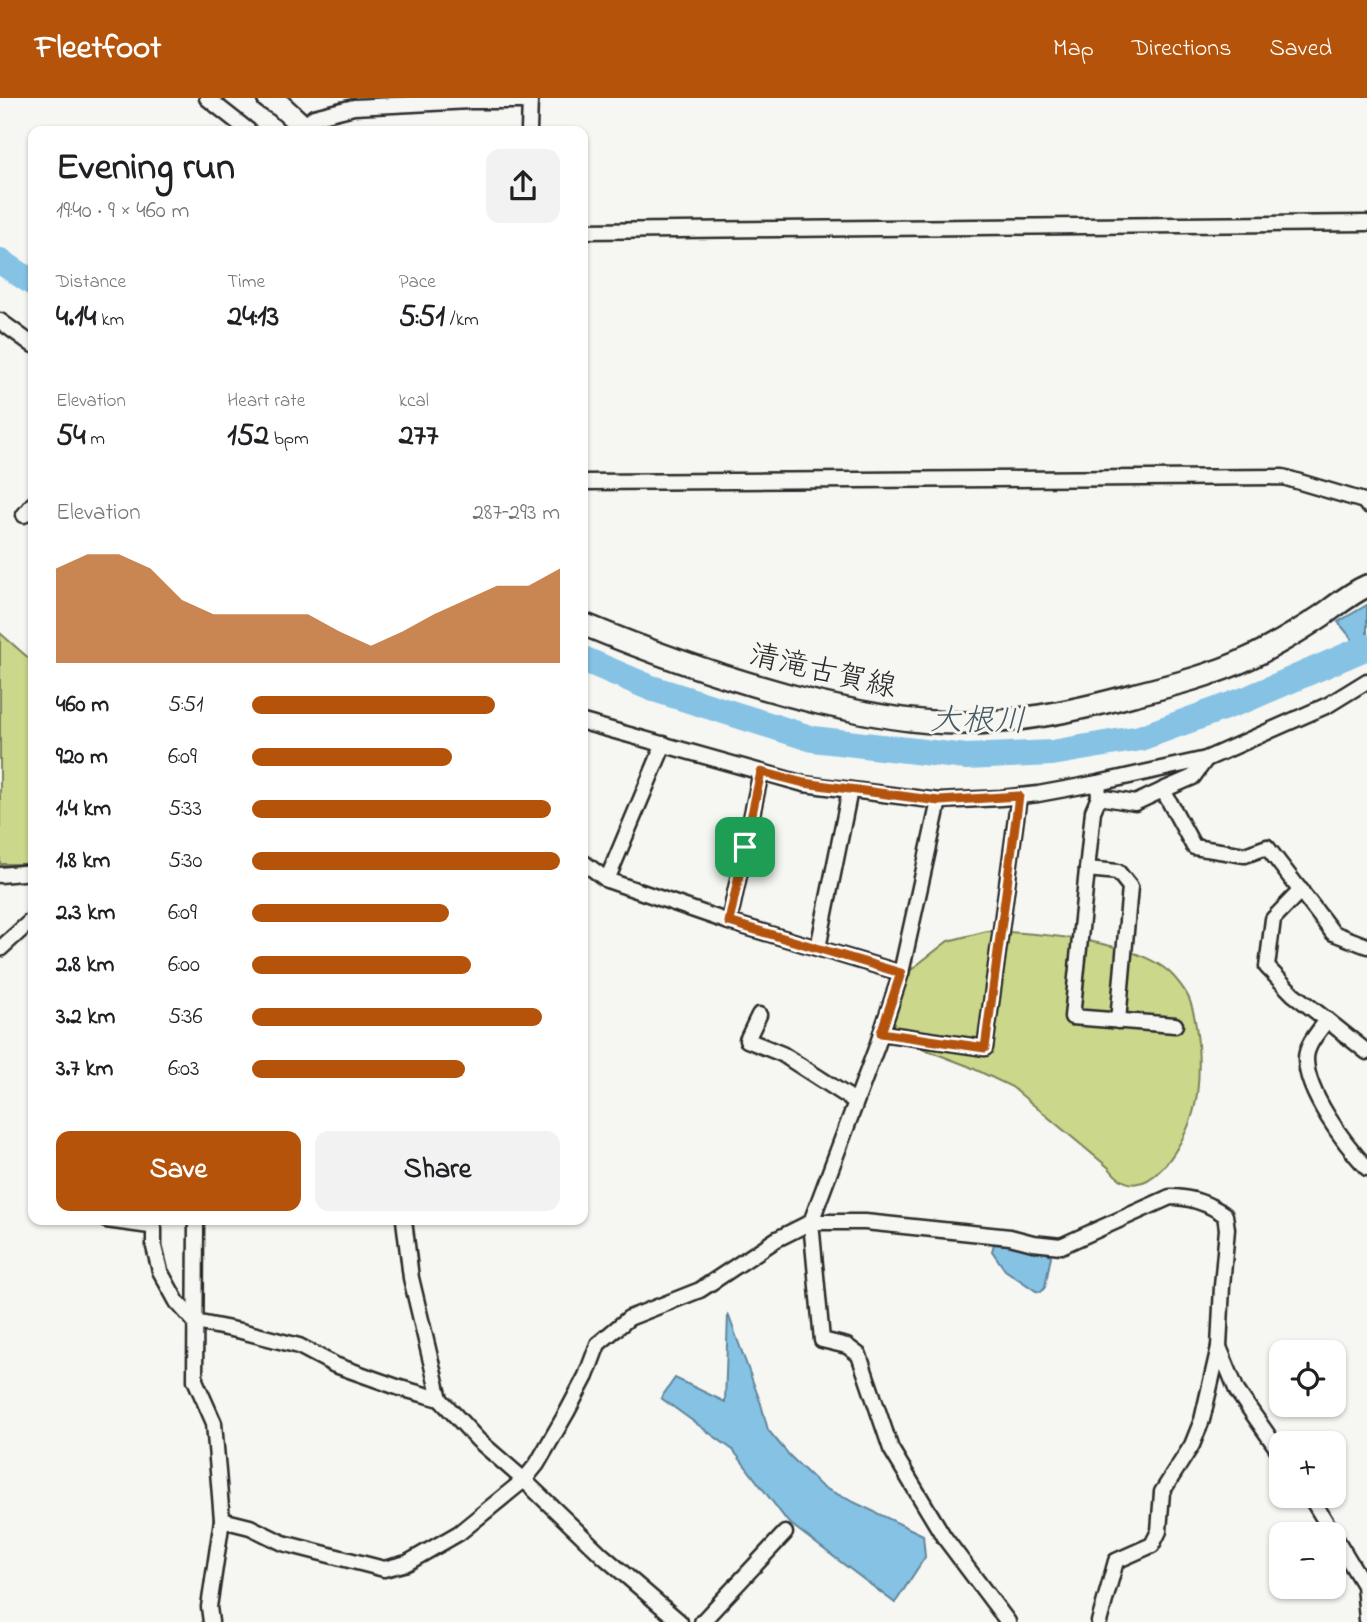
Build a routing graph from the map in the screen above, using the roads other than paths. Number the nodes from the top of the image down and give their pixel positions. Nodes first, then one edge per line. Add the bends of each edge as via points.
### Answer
1 (207, 98) edge
2 (268, 98) edge
3 (530, 100) edge
4 (243, 126) edge
5 (300, 126) edge
6 (307, 126) edge
7 (529, 126) edge
8 (1367, 223) edge
9 (588, 231) edge
10 (0, 321) edge
11 (28, 341) edge
12 (588, 482) edge
13 (1367, 505) edge
14 (1367, 586) edge
15 (588, 626) edge
16 (1367, 681) edge
17 (588, 724) edge
18 (664, 744) junction
19 (1206, 759) junction
20 (761, 772) junction
21 (850, 790) junction
22 (1098, 790) junction
23 (1163, 790) junction
24 (1019, 796) junction
25 (939, 801) junction
26 (588, 866) edge
27 (1087, 869) junction
28 (28, 872) edge
29 (0, 875) edge
30 (607, 880) junction
31 (1301, 890) junction
32 (729, 922) junction
33 (28, 924) edge
34 (1367, 946) edge
35 (818, 948) junction
36 (0, 949) edge
37 (901, 973) junction
38 (759, 1015) dead end
39 (1327, 1020) junction
40 (1118, 1021) junction
41 (1175, 1026) dead end
42 (881, 1033) junction
43 (1365, 1046) edge
44 (855, 1101) junction
45 (1367, 1168) edge
46 (811, 1222) junction
47 (143, 1225) edge
48 (196, 1225) edge
49 (405, 1225) edge
50 (195, 1322) junction
51 (1219, 1346) junction
52 (440, 1399) junction
53 (1269, 1437) edge
54 (524, 1480) junction
55 (1317, 1508) edge
56 (222, 1520) junction
57 (785, 1532) dead end
58 (1367, 1620) edge
59 (211, 1622) edge
60 (680, 1622) edge
61 (702, 1622) edge
62 (1008, 1622) edge
63 (1099, 1622) edge

1 - 4 street
2 - 5 main road
3 - 6 street via 354,107 314,117
3 - 7 street
8 - 9 street
10 - 11 street
12 - 13 street via 1283,477 1364,500
14 - 15 main road, 清滝古賀線 via 1297,632 1199,678 1058,713 966,723 883,717 775,692 712,674
16 - 19 street via 1328,705
17 - 18 street
18 - 20 street
18 - 30 street
19 - 22 street
19 - 23 street via 1193,777
20 - 21 street
20 - 32 street
21 - 25 street
21 - 35 street
22 - 23 street via 1135,803
22 - 24 street
22 - 27 street
23 - 31 street via 1195,847 1245,855 1268,847
24 - 25 street
24 - 42 street via 985,1048
25 - 37 street
26 - 30 street
27 - 40 street via 1118,872 1130,887
27 - 40 street via 1072,1017
28 - 29 street
30 - 32 street
31 - 34 street via 1334,933
31 - 39 street via 1273,919 1267,967
32 - 35 street
33 - 36 street
35 - 37 street
37 - 42 street
38 - 44 street via 747,1040 782,1054
39 - 43 street
39 - 45 street via 1306,1058 1314,1091 1345,1143
40 - 41 street
42 - 44 street
44 - 46 street
46 - 51 street via 888,1224 1061,1246 1170,1197 1187,1197 1225,1215
46 - 54 street via 700,1290 629,1318 598,1344 567,1412
46 - 62 street via 822,1340 847,1346 859,1355 891,1449 944,1537
47 - 50 street via 154,1229 160,1272
48 - 50 street
49 - 52 street via 411,1278
50 - 52 street via 299,1346 335,1364
50 - 56 street via 195,1380 214,1423
51 - 53 street via 1237,1391
51 - 63 street via 1202,1420 1162,1492 1152,1545 1116,1560
52 - 54 street
54 - 56 street via 459,1533 407,1563 384,1569 283,1543
54 - 60 street
55 - 58 street via 1364,1585
56 - 59 street via 209,1607
57 - 61 street

